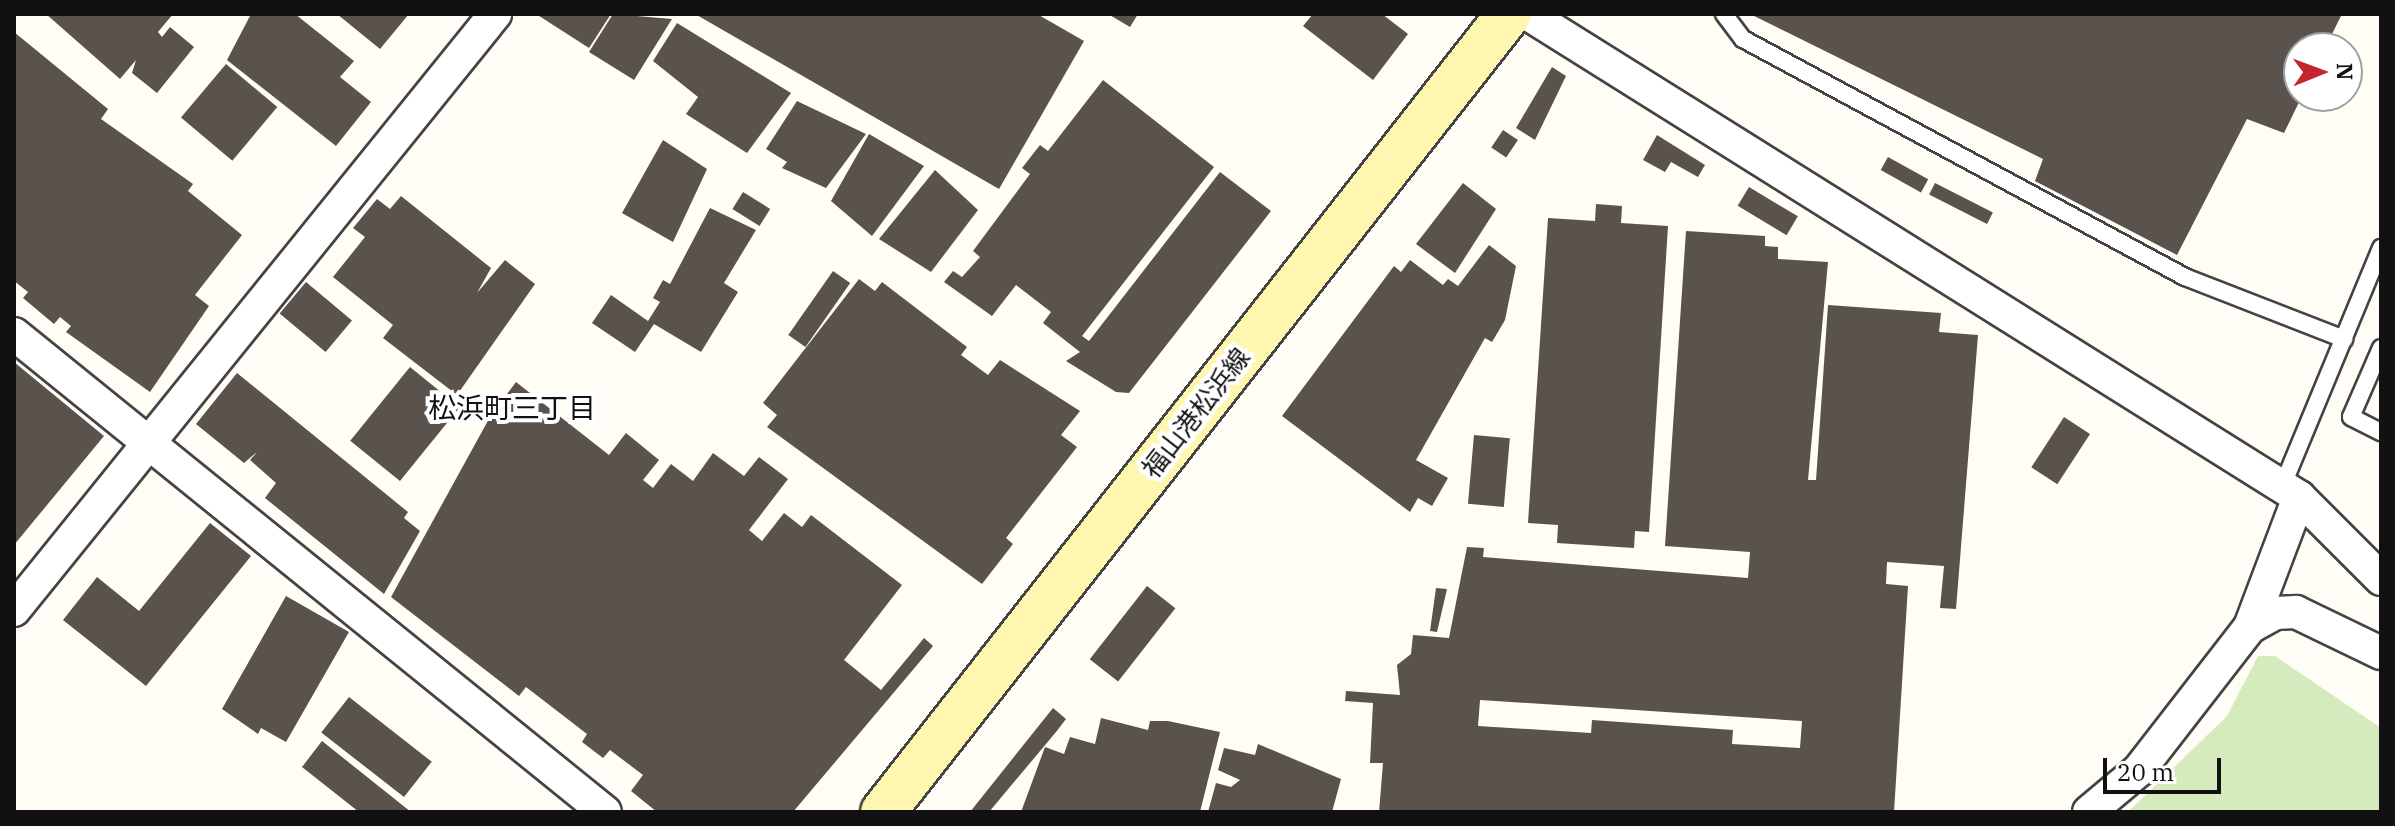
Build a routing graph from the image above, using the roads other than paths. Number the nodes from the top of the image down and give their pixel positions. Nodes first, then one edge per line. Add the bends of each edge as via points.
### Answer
1 (495, 14) edge
2 (1509, 14) edge
3 (1528, 14) edge
4 (1724, 14) edge
5 (2380, 256) edge
6 (14, 334) edge
7 (2344, 339) junction
8 (2381, 348) edge
9 (2381, 432) edge
10 (149, 446) junction
11 (2291, 492) junction
12 (2381, 579) edge
13 (14, 610) edge
14 (2250, 627) junction
15 (2381, 653) edge
16 (605, 812) edge
17 (883, 812) edge
18 (2089, 812) edge

1 - 10 street
2 - 17 main road, 福山港松浜線
3 - 11 street
4 - 7 lane via 1743,39 2185,277
5 - 7 lane
6 - 10 street
7 - 11 lane
8 - 9 lane via 2351,417
10 - 13 street
10 - 16 street
11 - 12 street
11 - 14 street
14 - 15 street via 2275,613 2296,612
14 - 18 street via 2139,770

